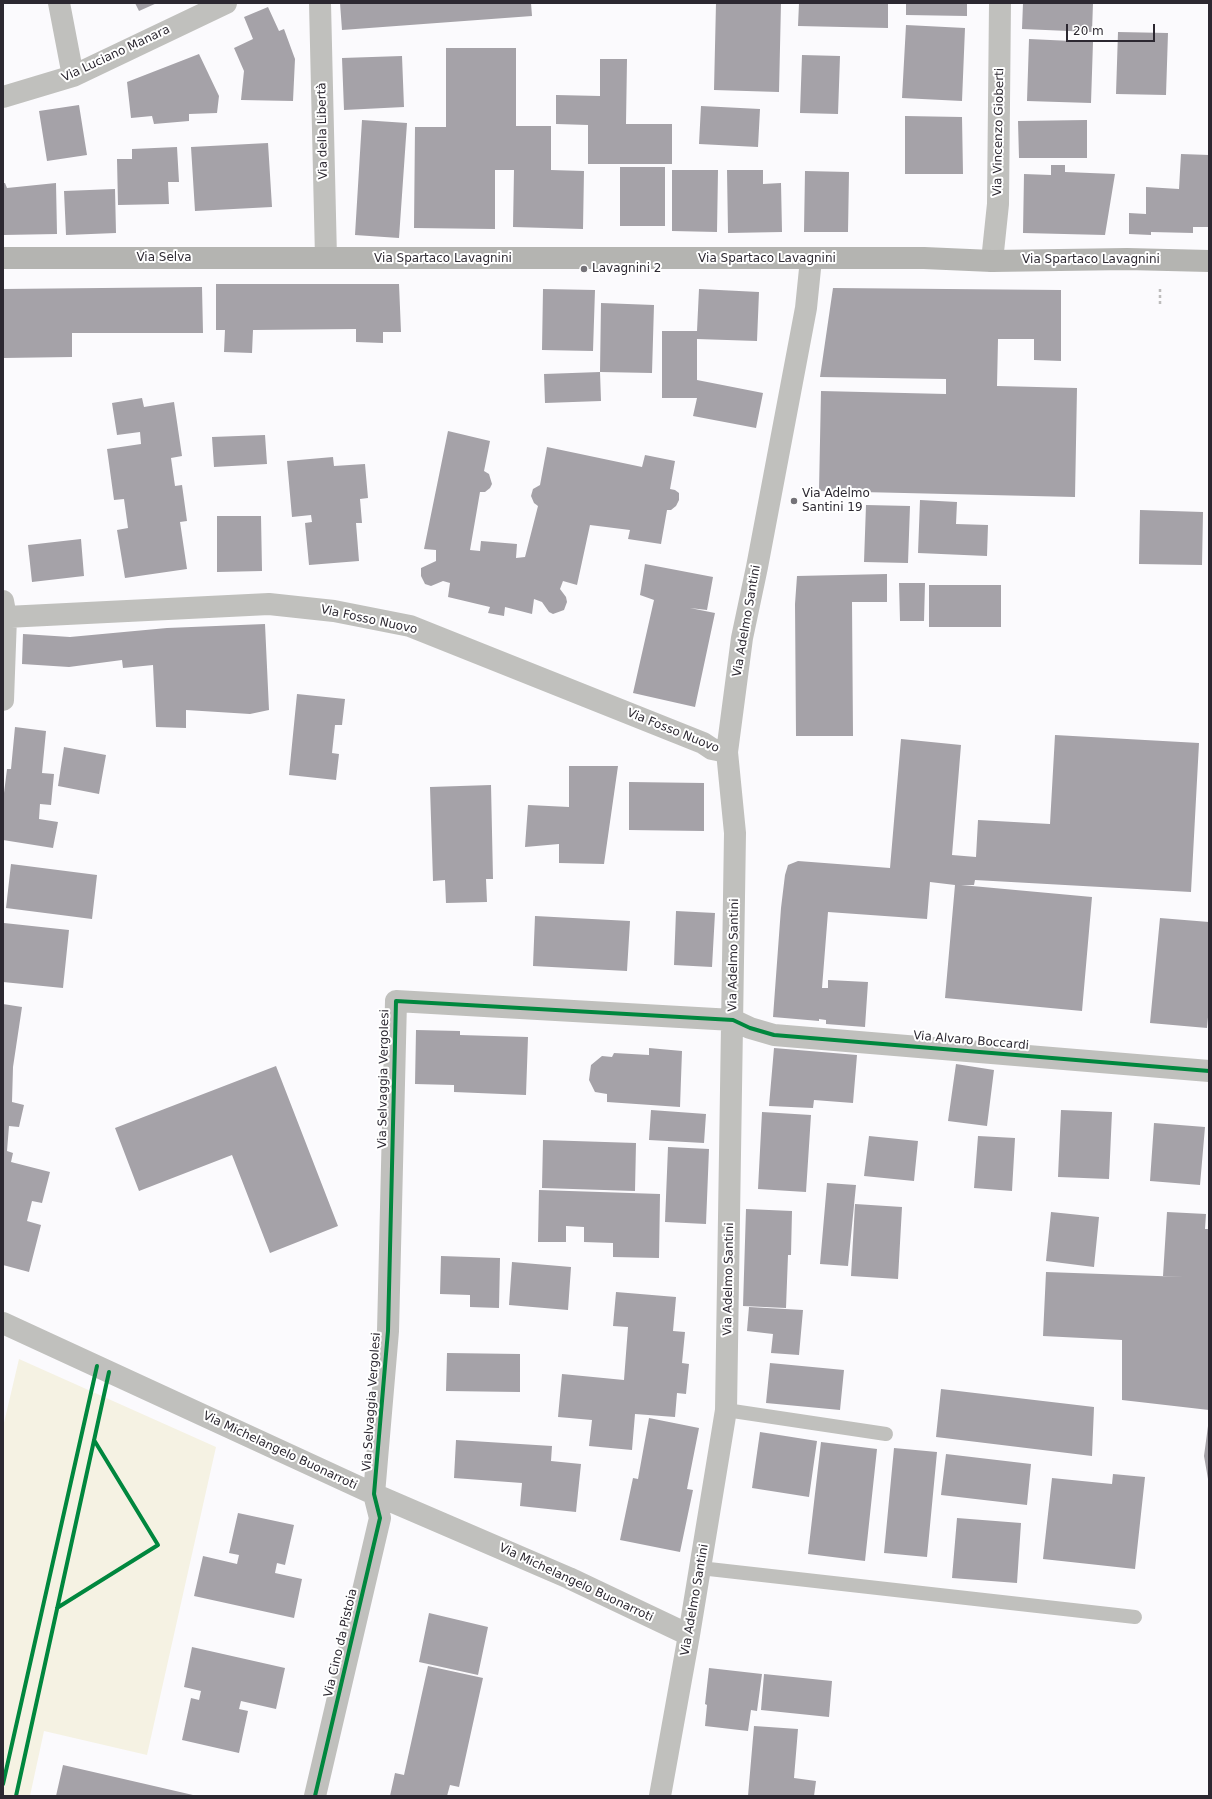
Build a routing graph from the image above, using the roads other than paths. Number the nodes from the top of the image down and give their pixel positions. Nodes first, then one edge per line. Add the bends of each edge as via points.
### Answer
1 (59, 3) edge
2 (226, 3) edge
3 (320, 3) edge
4 (1000, 3) edge
5 (73, 76) junction
6 (3, 97) edge
7 (3, 258) edge
8 (326, 258) junction
9 (810, 260) junction
10 (992, 261) junction
11 (1209, 261) edge
12 (4, 609) edge
13 (3, 700) edge
14 (726, 752) junction
15 (733, 1020) junction
16 (1209, 1071) edge
17 (3, 1323) edge
18 (726, 1410) junction
19 (886, 1434) dead end
20 (374, 1494) junction
21 (700, 1568) junction
22 (1135, 1617) dead end
23 (689, 1635) junction
24 (315, 1796) edge
25 (660, 1796) edge

1 - 5 street
2 - 5 street, Via Luciano Manara
3 - 8 street, Via della Libertà
4 - 10 street, Via Vincenzo Gioberti via 998,204
5 - 6 street, Via Luciano Manara
7 - 8 main road, Via Selva
8 - 9 main road, Via Spartaco Lavagnini
9 - 10 main road, Via Spartaco Lavagnini via 924,258
9 - 14 street, Via Adelmo Santini via 806,308 742,638
10 - 11 main road, Via Spartaco Lavagnini
12 - 13 street
12 - 14 street, Via Fosso Nuovo via 269,604 334,611 410,626 703,743 712,749
14 - 15 street, Via Adelmo Santini via 735,833
15 - 16 street, Via Alvaro Boccardi via 774,1035
15 - 18 street, Via Adelmo Santini
15 - 20 street, Via Selvaggia Vergolesi via 396,1001 388,1332
17 - 20 street, Via Michelangelo Buonarroti
18 - 19 lane
18 - 21 street, Via Adelmo Santini
20 - 23 street, Via Michelangelo Buonarroti via 569,1578
20 - 24 street, Via Cino da Pistoia via 380,1518
21 - 22 lane
21 - 23 street, Via Adelmo Santini
23 - 25 street, Via Adelmo Santini

